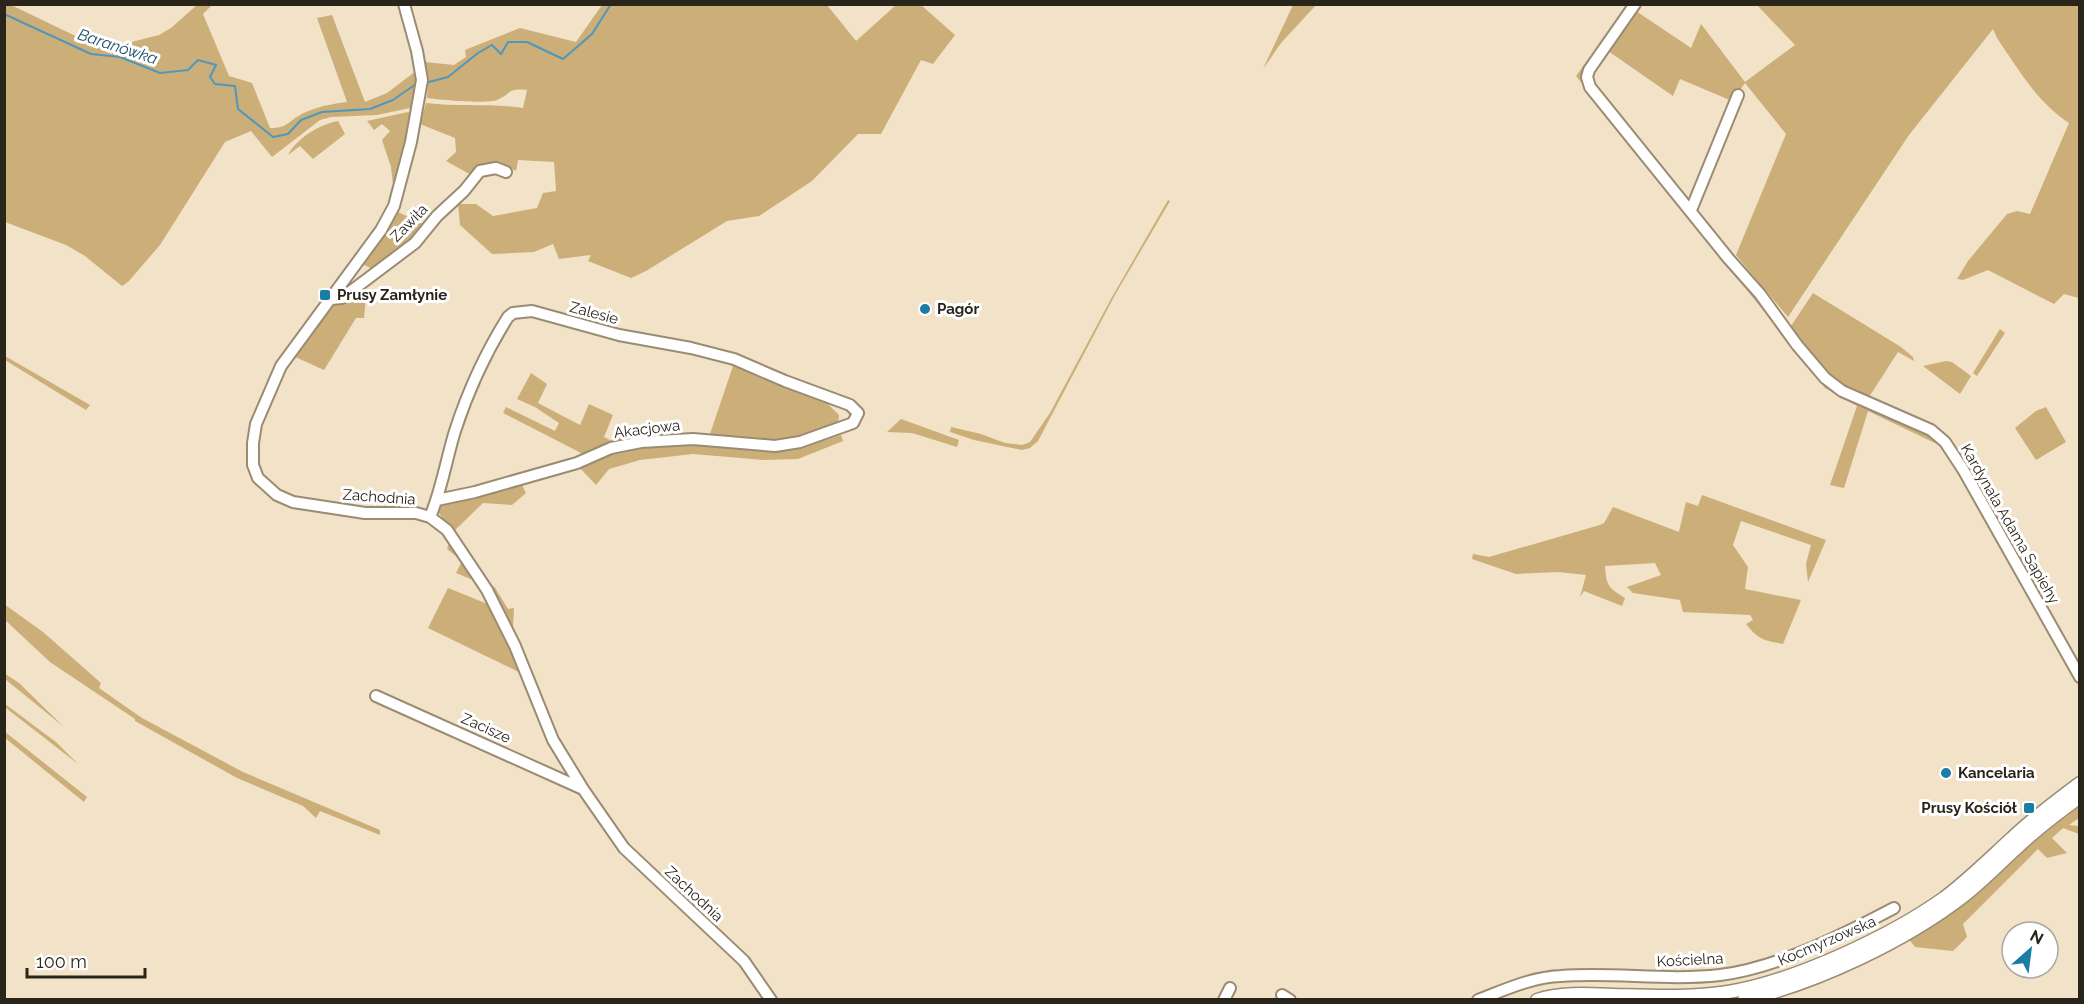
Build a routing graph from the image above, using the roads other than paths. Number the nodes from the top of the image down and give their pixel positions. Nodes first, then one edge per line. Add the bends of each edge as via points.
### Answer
1 (404, 4) edge
2 (1635, 4) edge
3 (1738, 95) dead end
4 (506, 172) dead end
5 (1691, 210) junction
6 (330, 299) junction
7 (858, 413) joint
8 (437, 500) junction
9 (430, 517) junction
10 (2079, 677) edge
11 (376, 696) dead end
12 (2079, 783) edge
13 (584, 789) junction
14 (2079, 797) edge
15 (1894, 908) dead end
16 (1230, 988) dead end
17 (771, 999) edge
18 (1224, 999) edge
19 (1478, 999) edge
20 (1537, 999) edge
21 (1744, 999) edge

1 - 6 street, Zachodnia via 417,51 421,85 411,142 394,206
2 - 5 street, Kardynała Adama Sapiehy via 1593,64 1587,80
3 - 5 street
4 - 6 street, Zawiła via 496,168 480,171 415,243 342,298
5 - 10 street, Kardynała Adama Sapiehy via 1832,384 1923,425 1945,442
6 - 9 street, Zachodnia via 281,366 261,410 253,443 254,472 269,490 293,502 365,513 416,513
7 - 8 street, Akacjowa via 853,423 800,442 775,446 693,439 641,442
7 - 8 street, Zalesie via 850,405 734,359 619,335 532,311 513,313 487,353 462,411
8 - 9 street
9 - 13 street, Zachodnia via 447,530 487,590 515,646 553,740
11 - 13 street, Zacisze
12 - 20 main road, Kocmyrzowska via 1943,898 1879,936 1801,970 1758,985 1708,995 1564,995
13 - 17 street, Zachodnia via 624,848 744,961
14 - 21 main road, Kocmyrzowska via 1965,895 1923,924 1826,972
15 - 19 street, Kościelna via 1772,963 1731,973 1678,978 1561,976 1534,980
16 - 18 street

